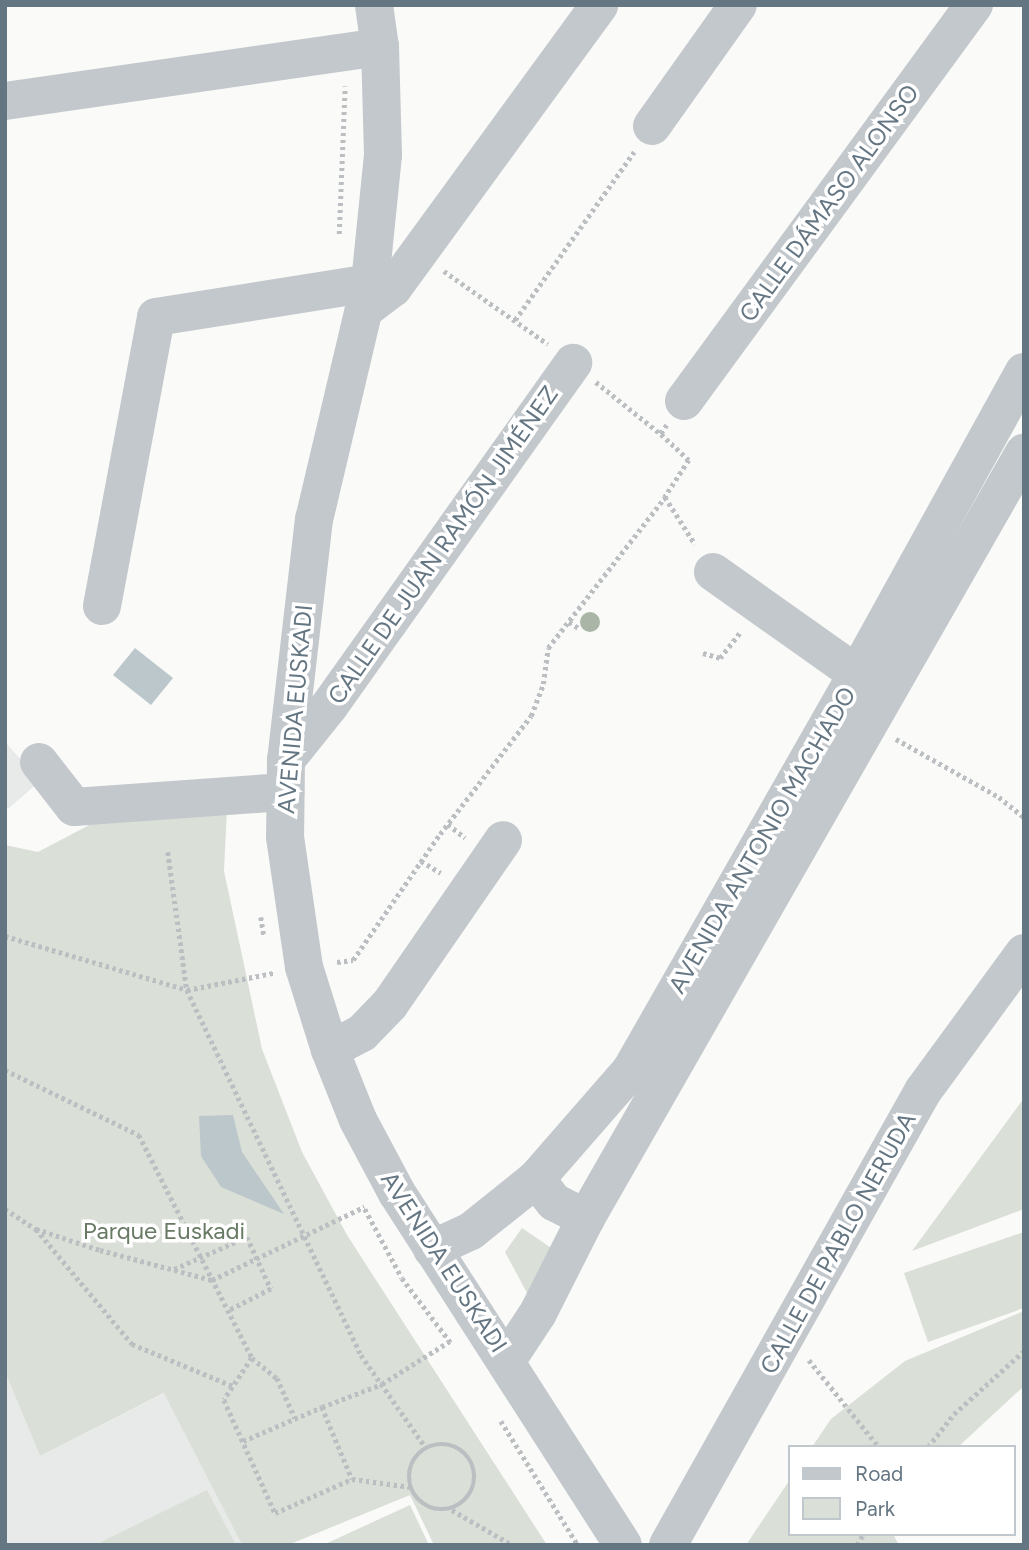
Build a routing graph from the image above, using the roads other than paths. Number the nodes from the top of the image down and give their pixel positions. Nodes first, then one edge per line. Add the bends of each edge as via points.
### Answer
1 (374, 5) edge
2 (598, 5) edge
3 (738, 5) edge
4 (974, 5) edge
5 (363, 49) junction
6 (5, 101) edge
7 (652, 126) road end
8 (367, 296) junction
9 (573, 363) road end
10 (1024, 372) edge
11 (684, 401) road end
12 (1024, 453) edge
13 (713, 572) road end
14 (102, 606) dead end
15 (871, 697) junction
16 (39, 762) dead end
17 (285, 776) junction
18 (503, 840) dead end
19 (1024, 953) edge
20 (330, 1050) junction
21 (536, 1180) junction
22 (586, 1218) junction
23 (432, 1249) junction
24 (507, 1360) junction
25 (623, 1545) edge
26 (668, 1545) edge

1 - 5 street, AVENIDA EUSKADI
2 - 8 street via 393,288
3 - 7 street
4 - 11 street, CALLE DÁMASO ALONSO
5 - 6 street
5 - 8 street, AVENIDA EUSKADI via 383,155
8 - 14 street via 156,317
8 - 17 street, AVENIDA EUSKADI via 314,519
9 - 17 street, CALLE DE JUAN RAMÓN JIMÉNEZ via 330,705
10 - 15 street, AVENIDA ANTONIO MACHADO
12 - 15 street, AVENIDA ANTONIO MACHADO
13 - 15 street
15 - 21 street, AVENIDA ANTONIO MACHADO via 631,1070
15 - 22 street, AVENIDA ANTONIO MACHADO
16 - 17 street via 74,807
17 - 20 street, AVENIDA EUSKADI via 284,971
18 - 20 street via 390,1004 362,1033
19 - 26 street, CALLE DE PABLO NERUDA via 923,1091
20 - 23 street, AVENIDA EUSKADI via 358,1120
21 - 22 street via 554,1202
21 - 23 street, AVENIDA ANTONIO MACHADO via 471,1231
22 - 24 street, AVENIDA ANTONIO MACHADO via 538,1313
23 - 24 street, AVENIDA EUSKADI
24 - 25 street, AVENIDA EUSKADI

